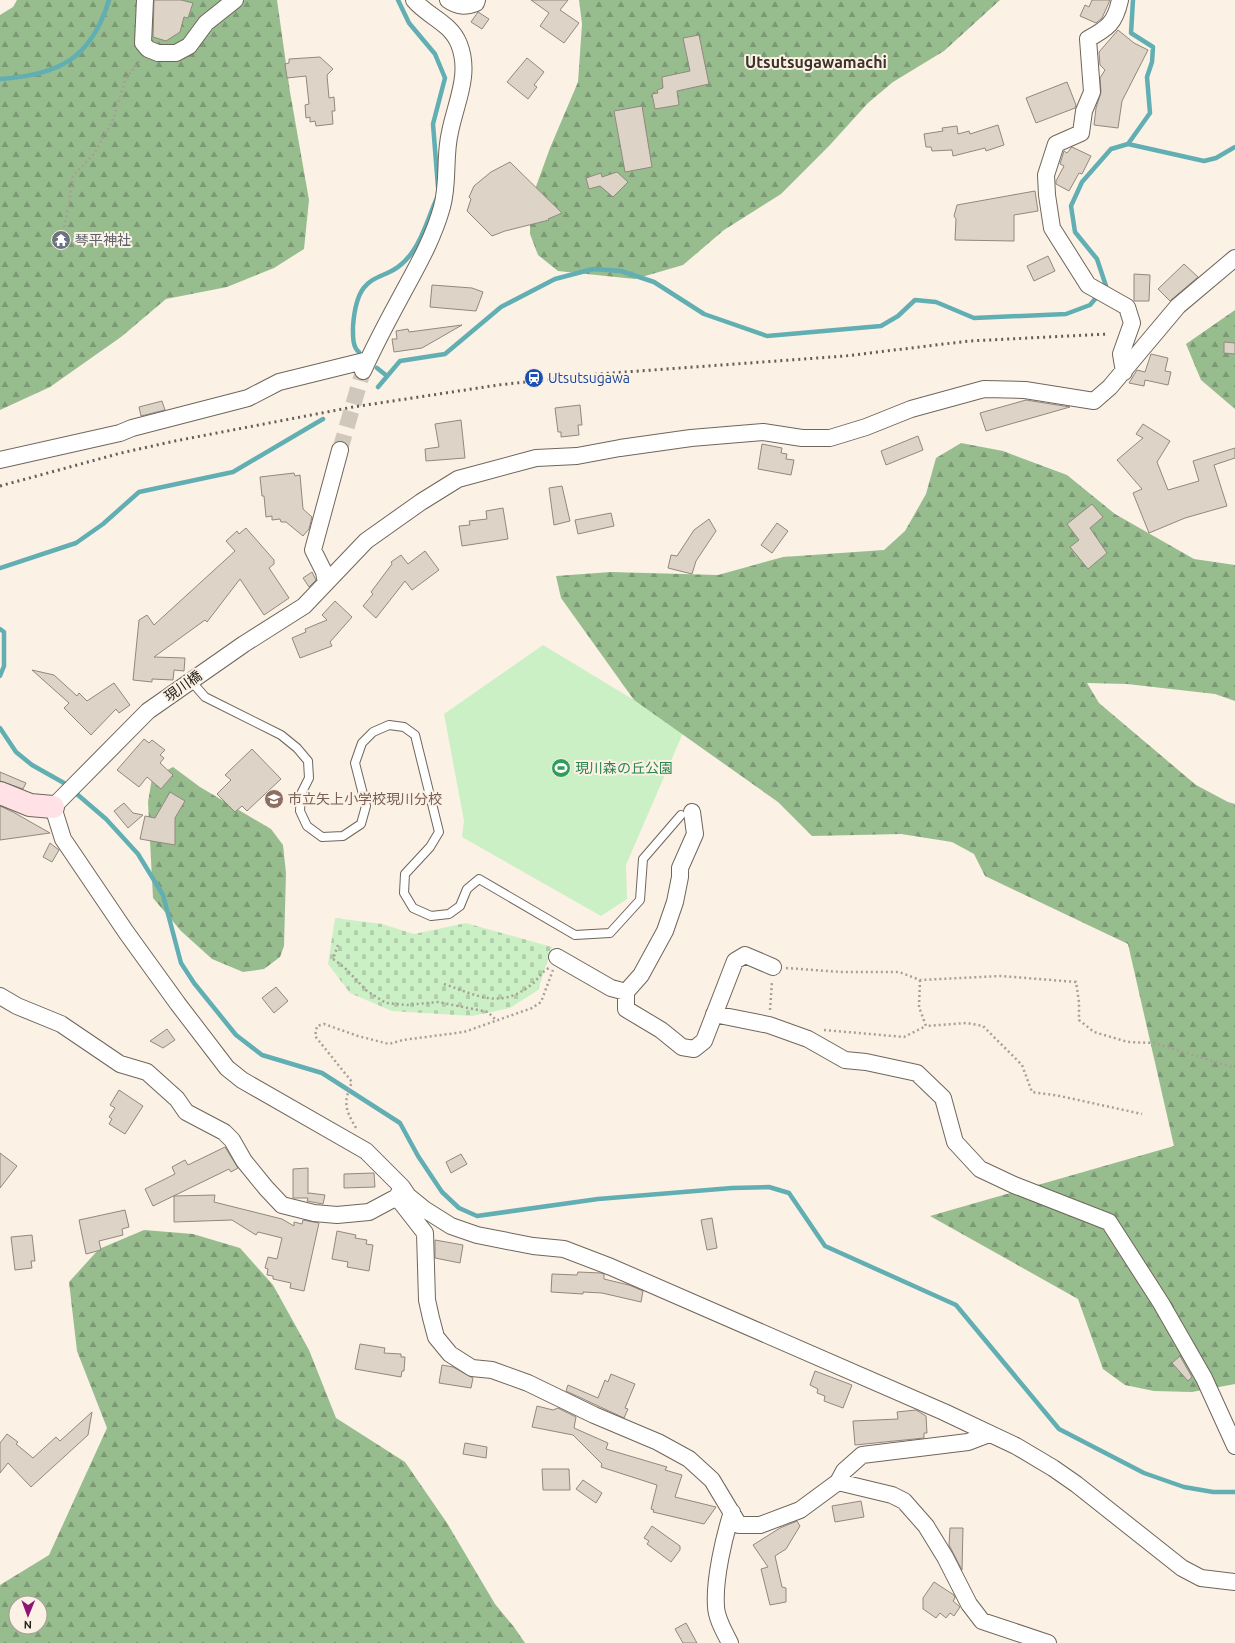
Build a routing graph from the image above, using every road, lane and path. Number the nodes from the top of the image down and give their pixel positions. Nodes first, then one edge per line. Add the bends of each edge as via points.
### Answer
1 (145, 0) edge
2 (235, 0) edge
3 (414, 0) edge
4 (448, 0) edge
5 (477, 0) edge
6 (1120, 0) edge
7 (148, 49) junction
8 (64, 227) dead end
9 (1235, 258) edge
10 (1124, 372) junction
11 (340, 450) tunnel mouth
12 (0, 460) edge
13 (326, 583) junction
14 (191, 680) junction
15 (0, 793) edge
16 (58, 802) junction
17 (686, 813) joint
18 (338, 945) dead end
19 (557, 957) dead end
20 (773, 967) junction
21 (920, 980) junction
22 (444, 984) dead end
23 (626, 992) junction
24 (0, 996) edge
25 (714, 1014) junction
26 (496, 1021) junction
27 (769, 1025) junction
28 (926, 1026) junction
29 (808, 1039) junction
30 (1235, 1068) edge
31 (1142, 1114) dead end
32 (366, 1152) junction
33 (405, 1191) junction
34 (989, 1434) junction
35 (1235, 1446) edge
36 (838, 1482) junction
37 (732, 1512) junction
38 (1235, 1582) edge
39 (730, 1643) edge
40 (1048, 1643) edge

1 - 7 street via 143,43
2 - 7 street via 206,23 189,46 176,53 158,53
3 - 12 street via 450,29 464,61 464,77 449,135 446,190 433,235 366,366 279,382 248,398
4 - 5 street via 456,5 466,6 476,3
6 - 10 street via 1117,13 1106,29 1088,38 1092,92 1084,111 1081,133 1056,144 1046,175 1052,228 1088,284 1127,307 1132,323 1121,354
7 - 8 path via 125,80 113,120 94,154 73,176
9 - 10 street via 1178,306
10 - 13 street, 現川橋 via 1094,401 1025,390 984,389 911,409 830,438 802,438 762,432 713,436 577,456 536,458 493,469 458,480 421,502 366,541
11 - 13 street via 313,550 324,572
13 - 14 street, 現川橋 via 304,606
14 - 16 street, 現川橋 via 148,711
14 - 17 lane via 205,697 281,735 308,761 309,778 301,794 300,810 307,826 322,837 343,836 360,824 366,806 355,763 362,743 372,732 390,725 404,727 415,734 439,832 405,874 404,893 413,908 431,916 449,914 460,906 467,889 479,879 575,935 610,933 640,900 643,859
15 - 16 street via 30,805
16 - 32 street via 64,839 178,1004 227,1068 242,1080
17 - 23 street via 695,834 680,868 675,902 665,931 641,975
18 - 26 path via 333,959 367,991 386,1003 407,1005 438,1002 488,1012
19 - 23 street via 611,988
20 - 21 path via 841,972 899,972
20 - 25 street via 745,955 735,961
20 - 27 path
21 - 28 path via 919,1007
21 - 30 path via 1001,976 1076,982 1079,1020 1094,1032 1128,1042 1154,1043
22 - 26 path via 499,1000 515,995 532,985 544,971 555,966 541,1002 532,1008
23 - 25 street via 626,1009 661,1030 682,1047 694,1048 704,1041
24 - 33 street via 61,1024 120,1064 147,1072 177,1099 186,1112 224,1132 232,1140 244,1161 282,1205 314,1213 337,1215 369,1212
25 - 27 street
26 - 32 path via 464,1032 389,1044 324,1024 316,1026 315,1036 352,1082 345,1098 349,1117 369,1147
27 - 29 street
28 - 29 path via 904,1038 817,1030
28 - 31 path via 967,1023 983,1026 1022,1065 1032,1092
29 - 35 street via 845,1060 917,1073 943,1098 955,1142 980,1169 1109,1222 1161,1303 1204,1378
32 - 33 street
33 - 34 street via 451,1226 477,1235 564,1249 611,1267
33 - 37 street via 400,1201 424,1233 427,1292 436,1337 450,1354 472,1368 492,1370 528,1383 658,1442 682,1456 712,1480
34 - 36 street via 968,1442 862,1455 844,1471
34 - 38 street via 1016,1446 1053,1468 1182,1568 1201,1578
36 - 37 street via 800,1510 760,1525 739,1524
36 - 40 street via 892,1495 904,1501 926,1526 945,1557 968,1604 982,1621
37 - 39 street via 716,1589 716,1608

